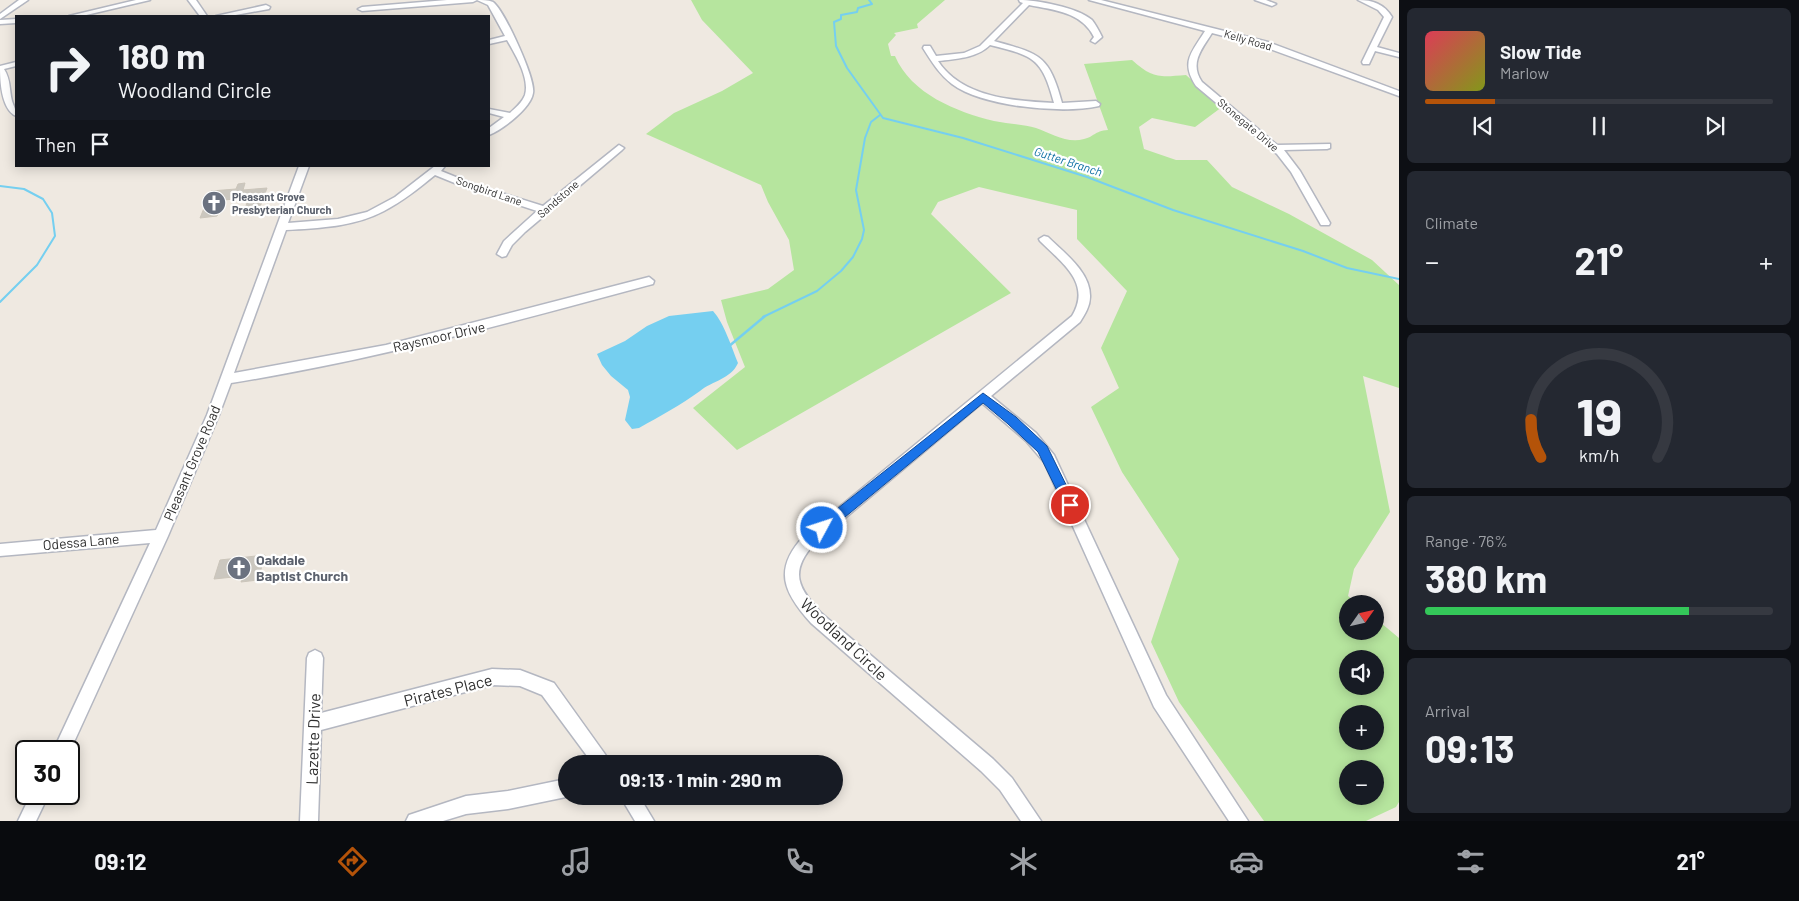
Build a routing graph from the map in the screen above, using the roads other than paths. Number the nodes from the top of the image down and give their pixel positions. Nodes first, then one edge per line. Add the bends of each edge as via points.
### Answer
1 (24, 0) edge
2 (146, 0) edge
3 (192, 0) edge
4 (365, 0) edge
5 (474, 0) edge
6 (480, 0) edge
7 (1020, 0) edge
8 (1093, 0) edge
9 (1259, 0) edge
10 (1362, 0) edge
11 (1029, 1) edge
12 (1272, 4) dead end
13 (266, 7) dead end
14 (360, 13) edge
15 (78, 15) edge
16 (203, 15) edge
17 (225, 15) edge
18 (0, 17) edge
19 (1388, 17) junction
20 (1399, 20) edge
21 (15, 21) edge
22 (0, 22) edge
23 (1210, 29) junction
24 (509, 37) junction
25 (1095, 41) dead end
26 (490, 42) edge
27 (988, 42) junction
28 (927, 48) dead end
29 (1373, 48) junction
30 (1399, 55) edge
31 (934, 59) junction
32 (1366, 62) dead end
33 (15, 64) edge
34 (0, 69) edge
35 (1399, 94) edge
36 (1096, 104) dead end
37 (1059, 106) junction
38 (490, 112) edge
39 (15, 113) edge
40 (511, 116) junction
41 (490, 131) edge
42 (1326, 146) dead end
43 (619, 148) dead end
44 (1277, 148) junction
45 (304, 167) edge
46 (438, 169) edge
47 (544, 210) junction
48 (1325, 223) dead end
49 (282, 227) junction
50 (1044, 239) dead end
51 (502, 254) dead end
52 (649, 281) dead end
53 (226, 379) junction
54 (983, 397) junction
55 (161, 536) junction
56 (0, 550) edge
57 (315, 658) dead end
58 (314, 724) junction
59 (66, 740) edge
60 (596, 755) edge
61 (558, 791) edge
62 (35, 805) edge
63 (634, 805) edge
64 (27, 821) edge
65 (309, 821) edge
66 (415, 821) edge
67 (645, 821) edge
68 (1032, 821) edge
69 (1239, 821) edge

1 - 18 street
2 - 15 street
3 - 16 street
4 - 14 street
5 - 14 street
6 - 24 street via 493,6
7 - 11 street
8 - 23 street, Kelly Road
9 - 12 street
10 - 19 street via 1386,12
11 - 25 street via 1087,20 1098,37
11 - 27 street
13 - 17 street
19 - 20 street
19 - 29 street
21 - 22 street
23 - 35 street, Kelly Road via 1279,48
23 - 44 street, Stonegate Drive via 1191,61 1192,75
24 - 26 street
24 - 40 street via 526,72 530,91 526,101
27 - 31 street via 973,53
27 - 37 street via 1028,54 1041,62
28 - 31 street
29 - 30 street
29 - 32 street
31 - 37 street via 942,71 977,92 1005,101
33 - 34 street
34 - 39 street via 5,77 5,101
36 - 37 street
38 - 40 street
40 - 41 street
42 - 44 street
43 - 47 street, Sandstone
44 - 48 street, Stonegate Drive via 1295,171
45 - 49 street, Pleasant Grove Road
46 - 47 street, Songbird Lane via 470,186
46 - 49 street via 364,217
47 - 51 street, Sandstone via 508,242
49 - 53 street, Pleasant Grove Road
50 - 54 street, Woodland Circle via 1082,282 1086,296 1083,310
52 - 53 street, Raysmoor Drive via 451,335 327,362
53 - 55 street, Pleasant Grove Road
54 - 68 street, Woodland Circle via 809,540 794,556 791,578 797,595 816,618 987,765 1006,784
54 - 69 street via 1031,437 1049,459 1160,701
55 - 56 street, Odessa Lane
55 - 59 street, Pleasant Grove Road
57 - 58 street, Lazette Drive
58 - 60 street, Pirates Place via 492,677 520,678 548,689
58 - 65 street, Lazette Drive
61 - 66 street via 466,805
62 - 64 street
63 - 67 street

